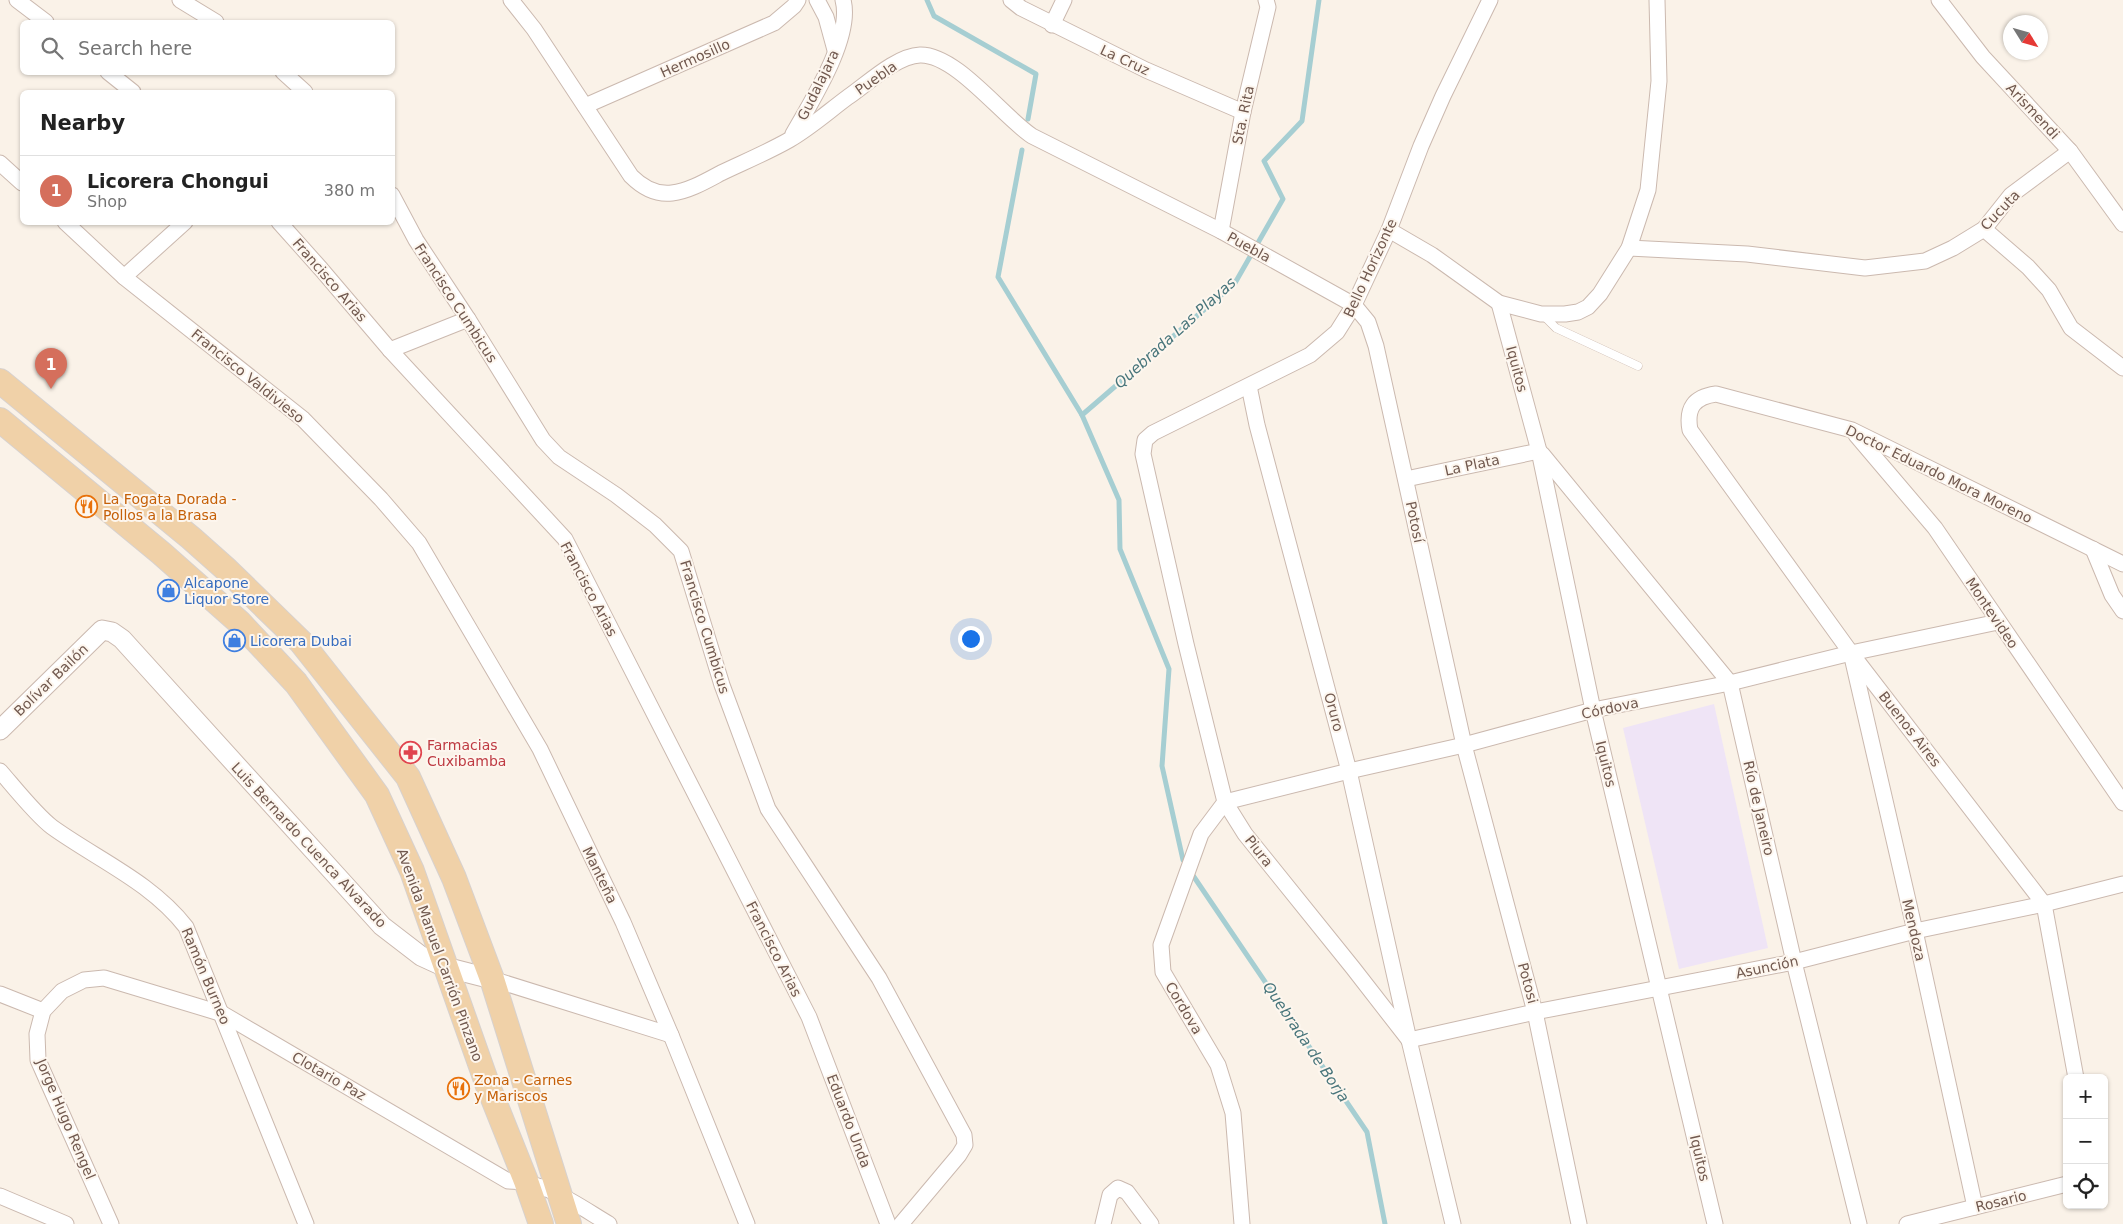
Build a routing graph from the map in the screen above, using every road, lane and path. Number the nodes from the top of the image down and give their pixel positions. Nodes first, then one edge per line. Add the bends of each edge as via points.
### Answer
1 (17, 0) edge
2 (180, 0) edge
3 (511, 0) edge
4 (798, 0) edge
5 (817, 0) edge
6 (843, 0) edge
7 (1011, 0) edge
8 (1064, 0) edge
9 (1266, 0) edge
10 (1490, 0) edge
11 (1656, 0) edge
12 (1939, 0) edge
13 (43, 20) edge
14 (213, 20) edge
15 (1052, 25) junction
16 (836, 52) junction
17 (112, 75) edge
18 (286, 75) edge
19 (130, 90) edge
20 (303, 90) edge
21 (586, 106) junction
22 (1244, 112) junction
23 (790, 140) junction
24 (2070, 151) junction
25 (0, 163) edge
26 (20, 181) edge
27 (395, 201) edge
28 (2123, 224) edge
29 (68, 225) edge
30 (182, 225) edge
31 (282, 225) edge
32 (1984, 229) junction
33 (1389, 230) junction
34 (1221, 231) junction
35 (1629, 248) junction
36 (124, 277) junction
37 (1500, 304) junction
38 (1354, 305) junction
39 (1541, 314) junction
40 (468, 319) junction
41 (390, 350) junction
42 (1638, 366) dead end
43 (2123, 368) edge
44 (0, 382) edge
45 (1249, 386) junction
46 (1692, 405) joint
47 (0, 420) edge
48 (1852, 430) junction
49 (1146, 440) joint
50 (1539, 451) junction
51 (1406, 479) junction
52 (191, 538) junction
53 (419, 543) joint
54 (2093, 548) junction
55 (171, 563) junction
56 (2123, 564) edge
57 (2123, 611) edge
58 (1998, 622) junction
59 (102, 630) joint
60 (1850, 653) junction
61 (1730, 683) junction
62 (1593, 710) junction
63 (0, 730) edge
64 (1464, 745) junction
65 (0, 771) edge
66 (1349, 771) junction
67 (1225, 802) junction
68 (2123, 803) edge
69 (2123, 884) edge
70 (2044, 904) junction
71 (1915, 931) junction
72 (1794, 962) junction
73 (445, 968) junction
74 (492, 980) junction
75 (1661, 989) junction
76 (0, 994) edge
77 (43, 1011) junction
78 (1535, 1012) junction
79 (222, 1014) junction
80 (809, 1018) joint
81 (671, 1035) junction
82 (1409, 1040) junction
83 (2075, 1074) edge
84 (526, 1181) junction
85 (2063, 1185) edge
86 (558, 1194) junction
87 (0, 1196) edge
88 (1975, 1207) junction
89 (66, 1224) edge
90 (111, 1224) edge
91 (306, 1224) edge
92 (540, 1224) edge
93 (570, 1224) edge
94 (609, 1224) edge
95 (747, 1224) edge
96 (888, 1224) edge
97 (900, 1224) edge
98 (1103, 1224) edge
99 (1151, 1224) edge
100 (1242, 1224) edge
101 (1452, 1224) edge
102 (1579, 1224) edge
103 (1715, 1224) edge
104 (1859, 1224) edge
105 (1907, 1224) edge

1 - 13 street
2 - 14 street
3 - 21 street, Puebla via 534,28
4 - 21 street, Hermosillo via 774,23
5 - 16 street
6 - 16 street, Gudalajara via 844,17
7 - 15 street, La Cruz
8 - 15 street
9 - 22 street, Sta. Rita via 1268,7
10 - 33 street, Bello Horizonte via 1424,138
11 - 35 street via 1660,80 1653,156 1648,190
12 - 24 street, Arismendi via 1984,57
15 - 22 street, La Cruz
16 - 23 street, Gudalajara
17 - 19 street
18 - 20 street
21 - 23 street, Puebla via 631,176 642,187 662,193 698,185
22 - 34 street, Sta. Rita
23 - 34 street, Puebla via 894,64 920,55 948,64 960,72 1032,136
24 - 28 street, Arismendi
24 - 32 street, Cucuta via 2011,195
25 - 26 street
27 - 40 street, Francisco Cumbicus via 416,240
29 - 36 street, Francisco Valdivieso
30 - 36 street
31 - 41 street, Francisco Arias
32 - 35 street, Cucuta via 1925,261 1865,268 1747,254
32 - 43 street via 2044,284 2071,328
33 - 37 street via 1432,255
33 - 38 street, Bello Horizonte
34 - 38 street, Puebla
35 - 39 street via 1588,307 1578,312
36 - 53 street, Francisco Valdivieso via 303,419
37 - 39 street
37 - 50 street, Iquitos
38 - 45 street, Bello Horizonte via 1337,332 1310,355
38 - 51 street, Potosí via 1368,322 1376,346
39 - 42 lane via 1556,328
40 - 41 street
40 - 97 street, Francisco Cumbicus via 543,440 559,457 655,525 681,551 722,685 768,809 879,978 964,1135 965,1144 959,1155
41 - 80 street, Francisco Arias via 565,539
44 - 52 main road
45 - 49 street, Bello Horizonte via 1153,433
45 - 66 street, Oruro
46 - 48 street, Doctor Eduardo Mora Moreno via 1704,396 1716,394
46 - 60 street, Buenos Aires via 1688,418 1690,430
47 - 55 main road, Avenida Manuel Carrión Pinzano
48 - 54 street, Doctor Eduardo Mora Moreno
48 - 58 street, Montevideo via 1935,528
49 - 67 street, Piura via 1143,454
50 - 51 street, La Plata
50 - 61 street, Río de Janeiro
50 - 62 street, Iquitos
51 - 64 street, Potosí
52 - 55 main road
52 - 74 main road via 301,642 408,778 454,878
53 - 81 street, Manteña via 540,748 623,922
54 - 56 street, Doctor Eduardo Mora Moreno
54 - 57 street via 2112,595
55 - 73 main road, Avenida Manuel Carrión Pinzano via 239,622 296,683 377,795 412,871
58 - 60 street, Córdova
58 - 68 street, Montevideo
59 - 63 street, Bolívar Bailón
59 - 73 street, Luis Bernardo Cuenca Alvarado via 122,639 382,926 421,956
60 - 61 street, Córdova
60 - 70 street, Buenos Aires
60 - 71 street, Mendoza
61 - 62 street, Córdova
61 - 72 street, Río de Janeiro
62 - 64 street, Córdova
62 - 75 street, Iquitos
64 - 66 street, Córdova
64 - 78 street, Potosi
65 - 79 street, Ramón Burneo via 51,826 152,891 173,910 186,927
66 - 67 street, Córdova
66 - 82 street, Oruro
67 - 82 street, Piura via 1245,834
67 - 100 street, Cordova via 1201,834 1161,945 1163,972 1218,1065 1233,1113
69 - 70 street, Asunción
70 - 71 street, Asunción
70 - 83 street, Buenos Aires
71 - 72 street, Asunción
71 - 88 street, Mendoza
72 - 75 street, Asunción
72 - 104 street, Río de Janeiro
73 - 74 street, Luis Bernardo Cuenca Alvarado
73 - 84 main road, Avenida Manuel Carrión Pinzano
74 - 81 street, Luis Bernardo Cuenca Alvarado
74 - 86 main road
75 - 78 street, Asunción
75 - 103 street, Iquitos
76 - 77 street
77 - 79 street, Clotario Paz via 62,991 84,980 104,978
77 - 90 street, Jorge Hugo Rengel via 37,1034 38,1060
78 - 82 street, Asunción
78 - 102 street, Potosi
79 - 84 street, Clotario Paz via 508,1181
79 - 91 street, Ramón Burneo
80 - 96 street, Eduardo Unda
81 - 95 street, Manteña
82 - 101 street, Piura
84 - 86 street, Clotario Paz
84 - 92 main road, Avenida Manuel Carrión Pinzano
85 - 88 street, Rosario
86 - 93 main road
86 - 94 street, Clotario Paz
87 - 89 street
88 - 105 street, Rosario
98 - 99 street via 1110,1195 1118,1188 1127,1192

